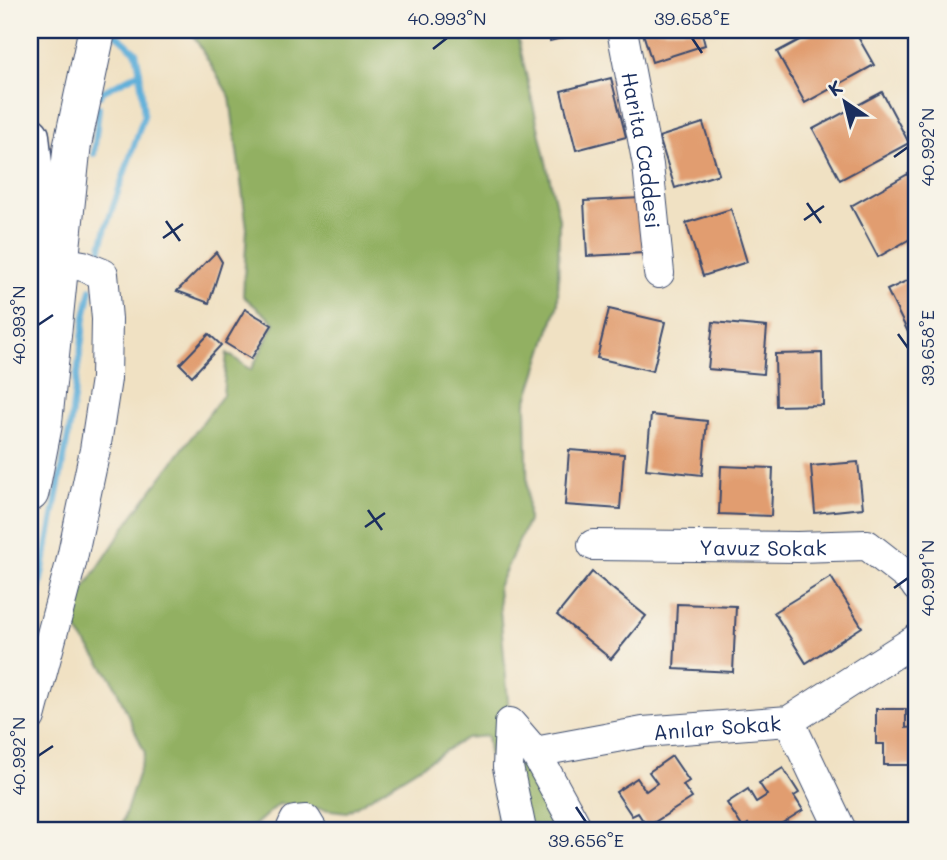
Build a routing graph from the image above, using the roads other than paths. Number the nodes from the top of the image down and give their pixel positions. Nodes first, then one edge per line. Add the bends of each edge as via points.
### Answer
1 (97, 30) edge
2 (622, 30) edge
3 (30, 136) edge
4 (82, 267) junction
5 (659, 273) dead end
6 (30, 286) edge
7 (36, 426) edge
8 (30, 493) edge
9 (593, 545) dead end
10 (917, 587) edge
11 (917, 639) edge
12 (30, 717) edge
13 (789, 721) junction
14 (535, 752) junction
15 (291, 830) edge
16 (312, 830) edge
17 (521, 830) edge
18 (578, 830) edge
19 (841, 830) edge

1 - 4 main road via 72,147
2 - 5 street, Harita Caddesi via 648,165
3 - 6 highway via 34,184
4 - 7 main road
4 - 12 street via 107,319 106,379 71,563
7 - 8 main road
9 - 10 street, Yavuz Sokak via 867,545
11 - 13 street, Anılar Sokak
13 - 14 street, Anılar Sokak via 643,733
13 - 19 street
14 - 17 street via 510,723 508,767
14 - 18 street
15 - 16 street via 295,821 306,820

